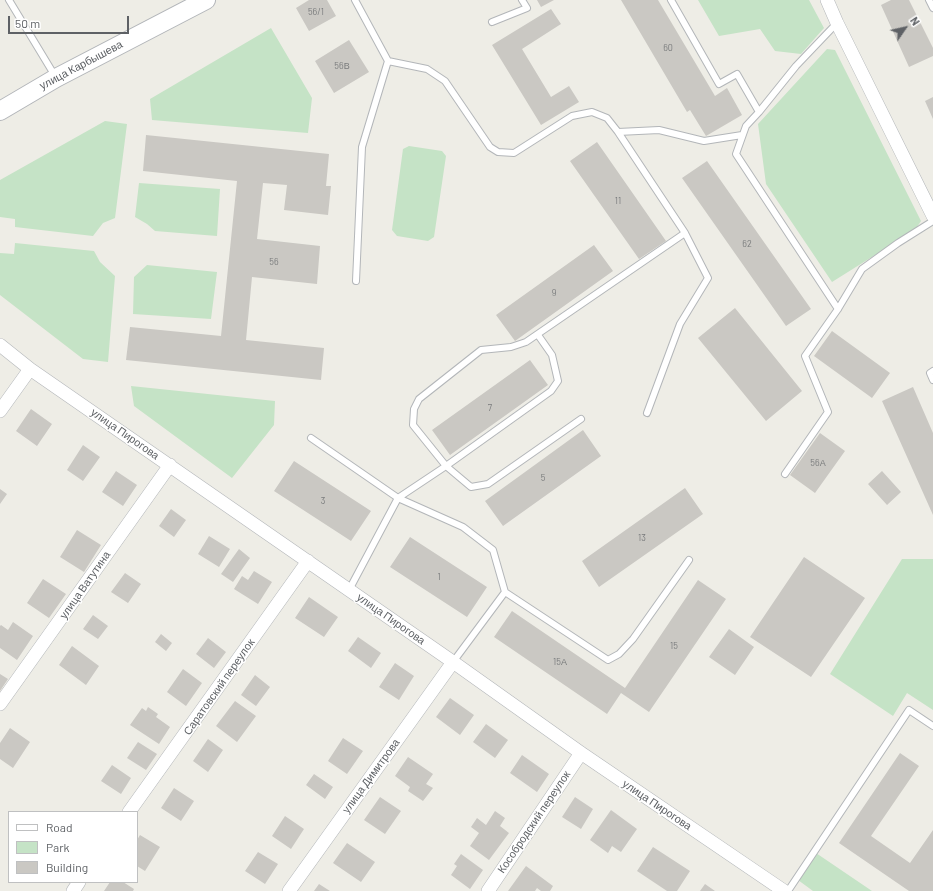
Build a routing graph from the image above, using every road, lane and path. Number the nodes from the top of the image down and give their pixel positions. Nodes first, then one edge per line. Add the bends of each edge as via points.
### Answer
1 (9, 0) edge
2 (206, 0) edge
3 (355, 0) edge
4 (522, 0) edge
5 (671, 0) edge
6 (827, 0) edge
7 (929, 0) edge
8 (933, 8) edge
9 (492, 22) dead end
10 (837, 23) junction
11 (388, 61) junction
12 (56, 78) junction
13 (0, 111) edge
14 (759, 112) junction
15 (618, 132) junction
16 (742, 135) junction
17 (933, 216) edge
18 (933, 221) edge
19 (685, 233) junction
20 (356, 281) dead end
21 (838, 309) junction
22 (538, 335) junction
23 (0, 345) edge
24 (30, 369) junction
25 (933, 371) edge
26 (933, 380) edge
27 (0, 411) edge
28 (647, 413) dead end
29 (581, 419) dead end
30 (311, 438) dead end
31 (170, 465) junction
32 (446, 466) junction
33 (785, 474) dead end
34 (398, 498) junction
35 (689, 560) dead end
36 (308, 561) junction
37 (349, 590) junction
38 (505, 592) junction
39 (453, 662) junction
40 (0, 704) edge
41 (933, 726) edge
42 (581, 753) junction
43 (130, 811) edge
44 (289, 891) edge
45 (488, 891) edge
46 (784, 891) edge
47 (788, 891) edge

1 - 12 lane
2 - 12 main road, улица Карбышева
3 - 11 lane
4 - 9 lane via 527,8
5 - 14 lane via 719,84 737,74
6 - 10 street
7 - 8 lane
10 - 14 lane via 796,66
10 - 17 street
11 - 15 lane via 427,69 445,81 490,147 498,152 514,153 572,116 592,112 607,118
11 - 20 lane via 362,147
12 - 13 main road, улица Карбышева
14 - 16 lane via 746,126
15 - 16 lane via 659,130 704,140
15 - 19 lane
16 - 21 lane via 736,154
18 - 21 lane via 862,269
19 - 22 lane
19 - 28 lane via 708,278 680,324
21 - 33 lane via 805,356 828,412
22 - 32 lane via 552,355 558,382 550,391
22 - 32 lane via 511,347 481,350 419,399 414,409 413,425
23 - 24 street, улица Пирогова
24 - 27 street
24 - 31 street, улица Пирогова
25 - 26 lane via 930,373
29 - 32 lane via 488,484 471,487
30 - 34 lane
31 - 36 street, улица Пирогова
31 - 40 street, улица Ватутина
32 - 34 lane
34 - 37 lane
34 - 38 lane via 463,527 493,550
35 - 38 lane via 633,639 619,654 608,660
36 - 37 street, улица Пирогова
36 - 43 street, Саратовский переулок
37 - 39 street, улица Пирогова
38 - 39 lane
39 - 42 street, улица Пирогова
39 - 44 street, улица Димитрова
41 - 47 lane via 909,710
42 - 45 street, Кособродский переулок
42 - 46 street, улица Пирогова

